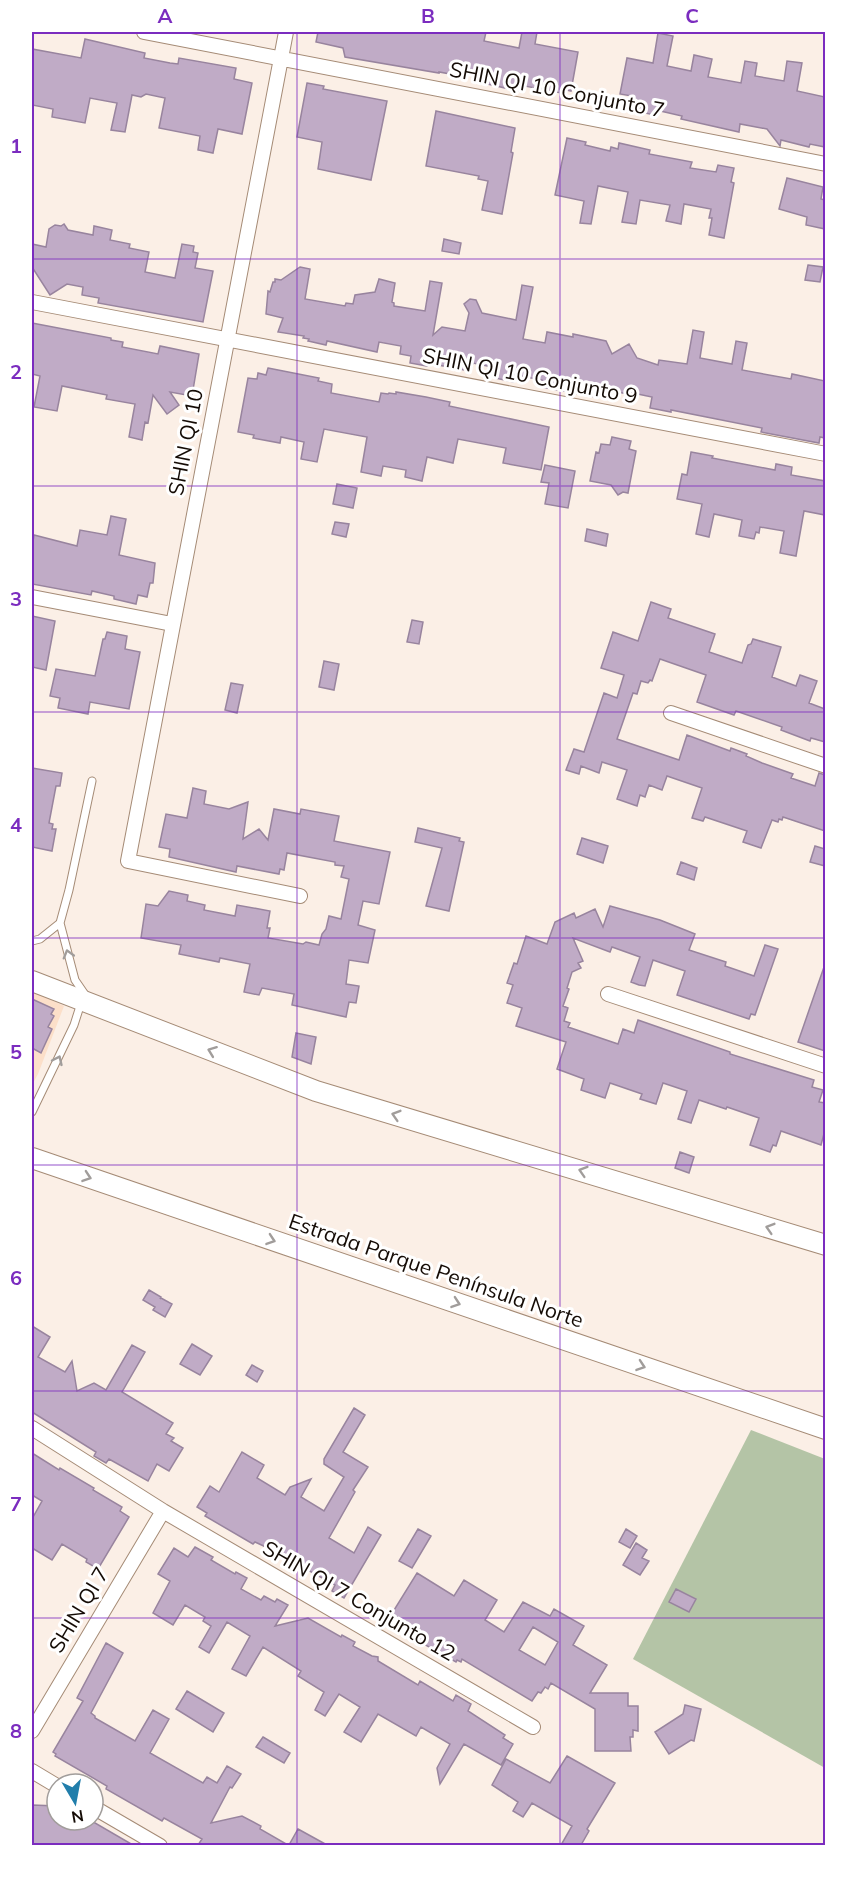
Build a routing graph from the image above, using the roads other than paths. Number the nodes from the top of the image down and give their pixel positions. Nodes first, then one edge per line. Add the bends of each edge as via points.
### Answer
1 (144, 32) edge
2 (286, 32) edge
3 (281, 57) junction
4 (825, 164) edge
5 (32, 302) edge
6 (228, 339) junction
7 (825, 454) edge
8 (32, 597) edge
9 (172, 624) junction
10 (671, 713) dead end
11 (825, 766) edge
12 (92, 781) dead end
13 (300, 896) dead end
14 (60, 923) junction
15 (32, 941) edge
16 (32, 981) edge
17 (608, 994) dead end
18 (87, 1004) junction
19 (825, 1066) edge
20 (32, 1112) edge
21 (32, 1158) edge
22 (825, 1245) edge
23 (32, 1428) edge
24 (825, 1429) edge
25 (164, 1511) junction
26 (533, 1727) dead end
27 (32, 1731) edge
28 (32, 1771) edge
29 (45, 1779) edge
30 (105, 1814) edge
31 (160, 1845) edge

1 - 3 street, SHIN QI 10 Conjunto 7
2 - 3 street, SHIN QI 10
3 - 4 street, SHIN QI 10 Conjunto 7
3 - 6 street, SHIN QI 10
5 - 6 street, SHIN QI 10 Conjunto 9
6 - 7 street, SHIN QI 10 Conjunto 9
6 - 9 street, SHIN QI 10
8 - 9 street
9 - 13 street, SHIN QI 10 via 128,861
10 - 11 street
12 - 14 lane
14 - 15 lane
18 -> 14 lane via 75,980
16 - 18 main road
17 - 19 street
20 -> 18 lane
22 -> 18 main road via 316,1091
21 -> 24 main road, Estrada Parque Península Norte
23 - 25 street, SHIN QI 7 Conjunto 12
25 - 26 street, SHIN QI 7 Conjunto 12
25 - 27 street, SHIN QI 7
28 - 29 street
30 - 31 street

